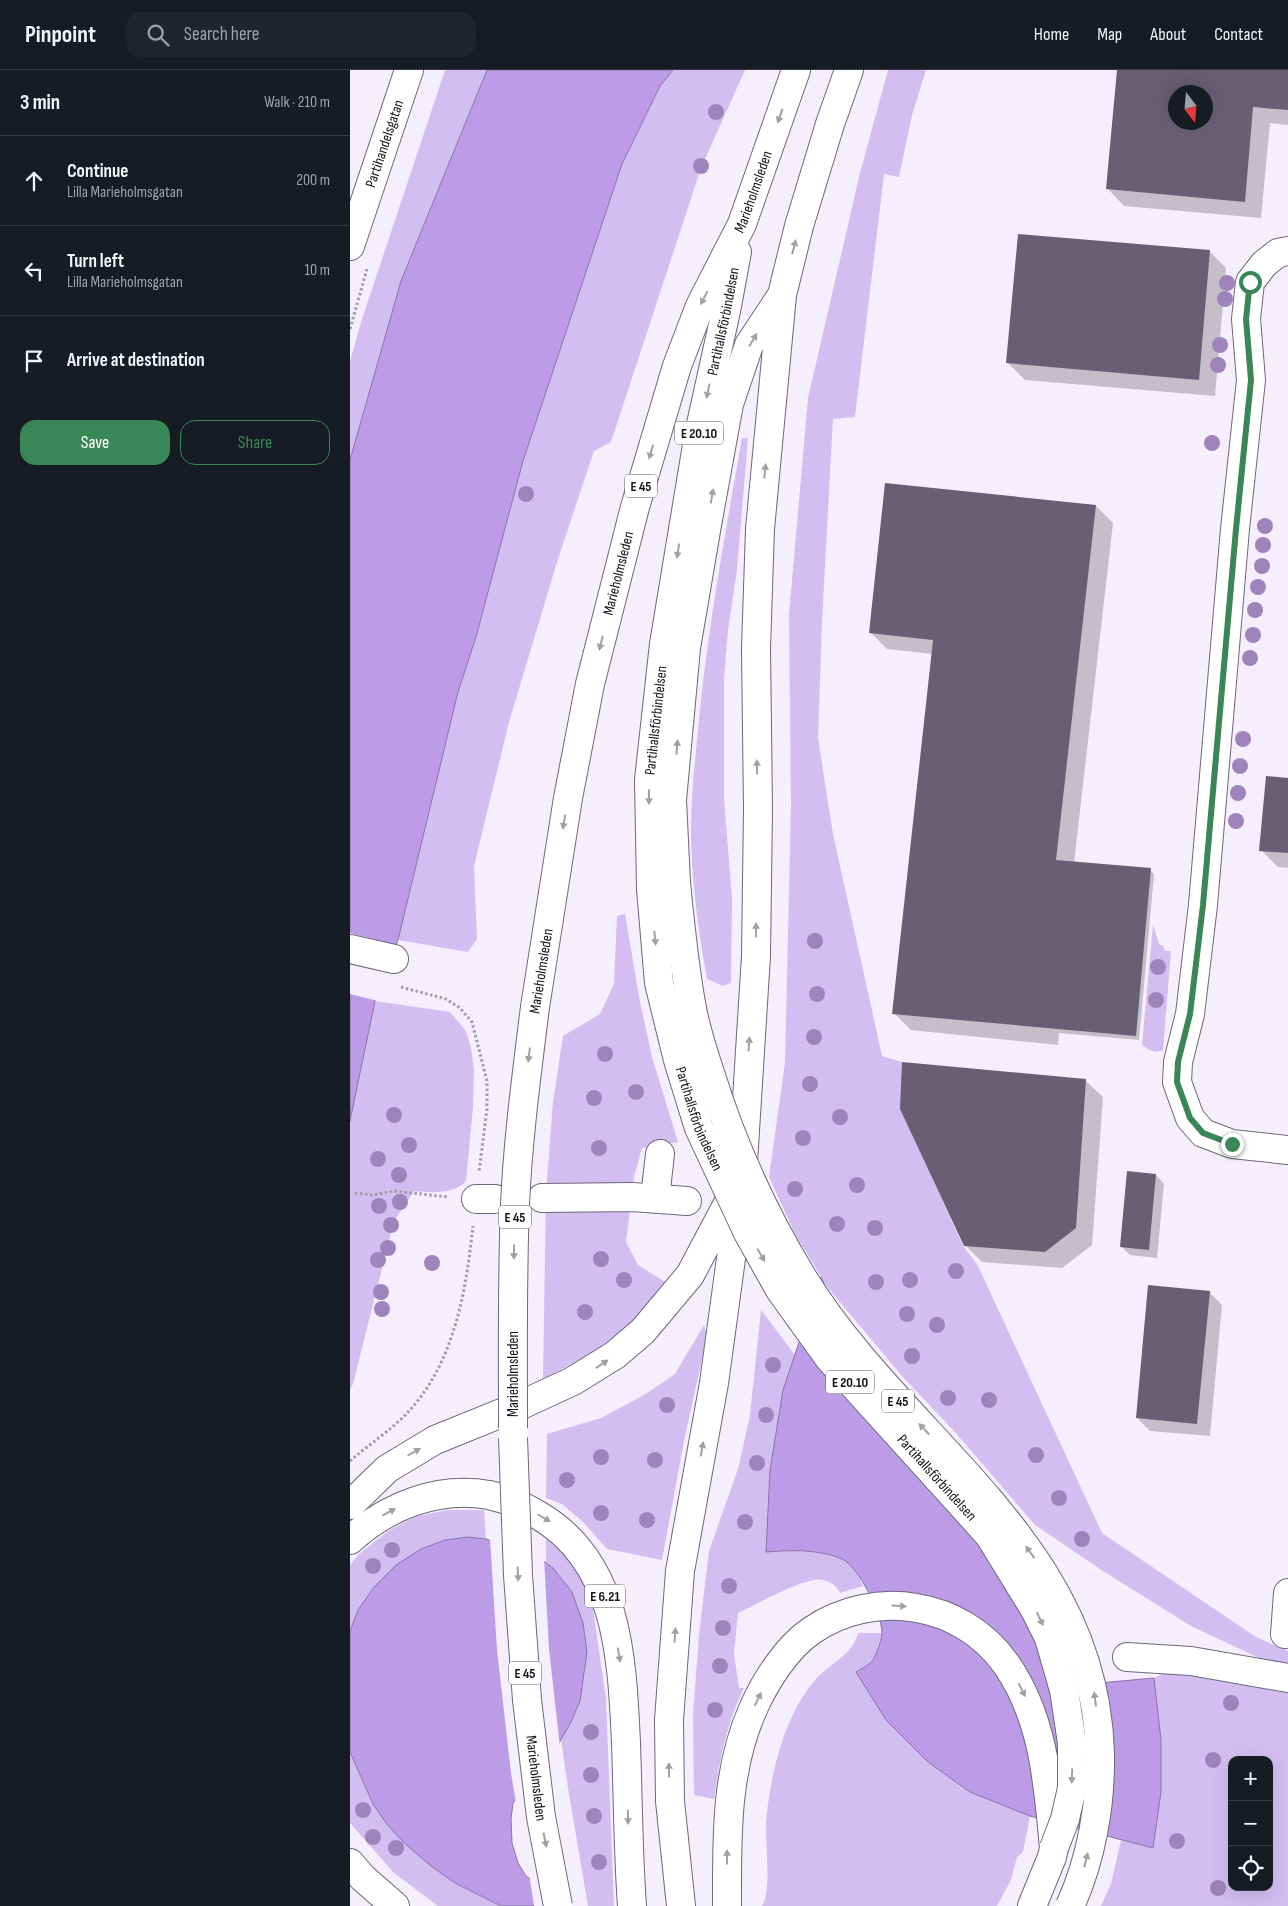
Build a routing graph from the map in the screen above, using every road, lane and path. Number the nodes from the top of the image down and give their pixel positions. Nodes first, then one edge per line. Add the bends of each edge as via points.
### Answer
1 (409, 70) edge
2 (796, 70) edge
3 (849, 70) edge
4 (742, 224) junction
5 (350, 246) edge
6 (1288, 251) edge
7 (782, 295) junction
8 (663, 886) junction
9 (350, 949) edge
10 (394, 959) dead end
11 (1288, 1150) edge
12 (660, 1154) dead end
13 (742, 1178) junction
14 (355, 1193) dead end
15 (542, 1198) dead end
16 (655, 1198) junction
17 (485, 1199) dead end
18 (687, 1201) dead end
19 (363, 1450) dead end
20 (350, 1461) edge
21 (350, 1505) edge
22 (350, 1540) edge
23 (1288, 1593) edge
24 (1285, 1634) dead end
25 (1127, 1656) dead end
26 (1288, 1678) edge
27 (1054, 1848) junction
28 (350, 1863) edge
29 (396, 1906) edge
30 (558, 1906) edge
31 (632, 1906) edge
32 (681, 1906) edge
33 (727, 1906) edge
34 (1032, 1906) edge
35 (1070, 1906) edge

1 - 5 main road, Partihandelsgatan
2 -> 4 main road, Marieholmsleden / E 45
7 -> 3 main road, E 45 via 805,207
4 -> 8 main road, Partihallsförbindelsen / E 20.10 via 697,442 664,644 649,780
4 -> 30 main road, Marieholmsleden / E 45, bridge via 700,306 677,366 635,507 590,684 568,798 535,1007 525,1094 515,1203 512,1328 518,1575 527,1700 541,1817
6 - 11 main road via 1278,253 1264,264 1250,282 1246,319 1251,380 1203,905 1190,1014 1178,1062 1177,1082 1190,1118 1203,1133 1232,1144
8 -> 7 main road, Partihallsförbindelsen / E 45 via 686,648 729,404 749,345
13 -> 7 main road, E 45 via 756,956 756,648 760,529
8 -> 27 main road, Partihallsförbindelsen / E 20.10, bridge via 659,983 699,1128 748,1233 780,1290 829,1358 989,1535 1049,1638 1064,1690 1072,1744 1072,1788
35 -> 8 main road, Partihallsförbindelsen / E 45, bridge via 1095,1822 1100,1766 1100,1731 1093,1687 1074,1628 1036,1560 999,1510 869,1368 808,1284 775,1228 728,1129 703,1052 684,960
9 - 10 main road
12 - 16 main road
21 -> 13 main road via 387,1469 420,1448 573,1382 622,1350 643,1331 690,1276
32 -> 13 main road, E 45 via 670,1801 668,1720 680,1571 714,1383
14 - 17 path via 374,1195 394,1191
15 - 16 main road
16 - 18 main road
19 - 20 path
22 -> 31 main road, E 6.21 via 385,1513 405,1504 435,1496 470,1493 524,1506 553,1523 580,1551 605,1595 620,1662
23 - 24 main road
25 - 26 main road via 1191,1661
33 -> 27 main road via 731,1782 752,1710 772,1673 809,1632 851,1611 884,1605 920,1608 944,1616 968,1627 1000,1656 1023,1691 1037,1729 1045,1762
27 - 34 main road, Partihallsförbindelsen
28 - 29 main road

